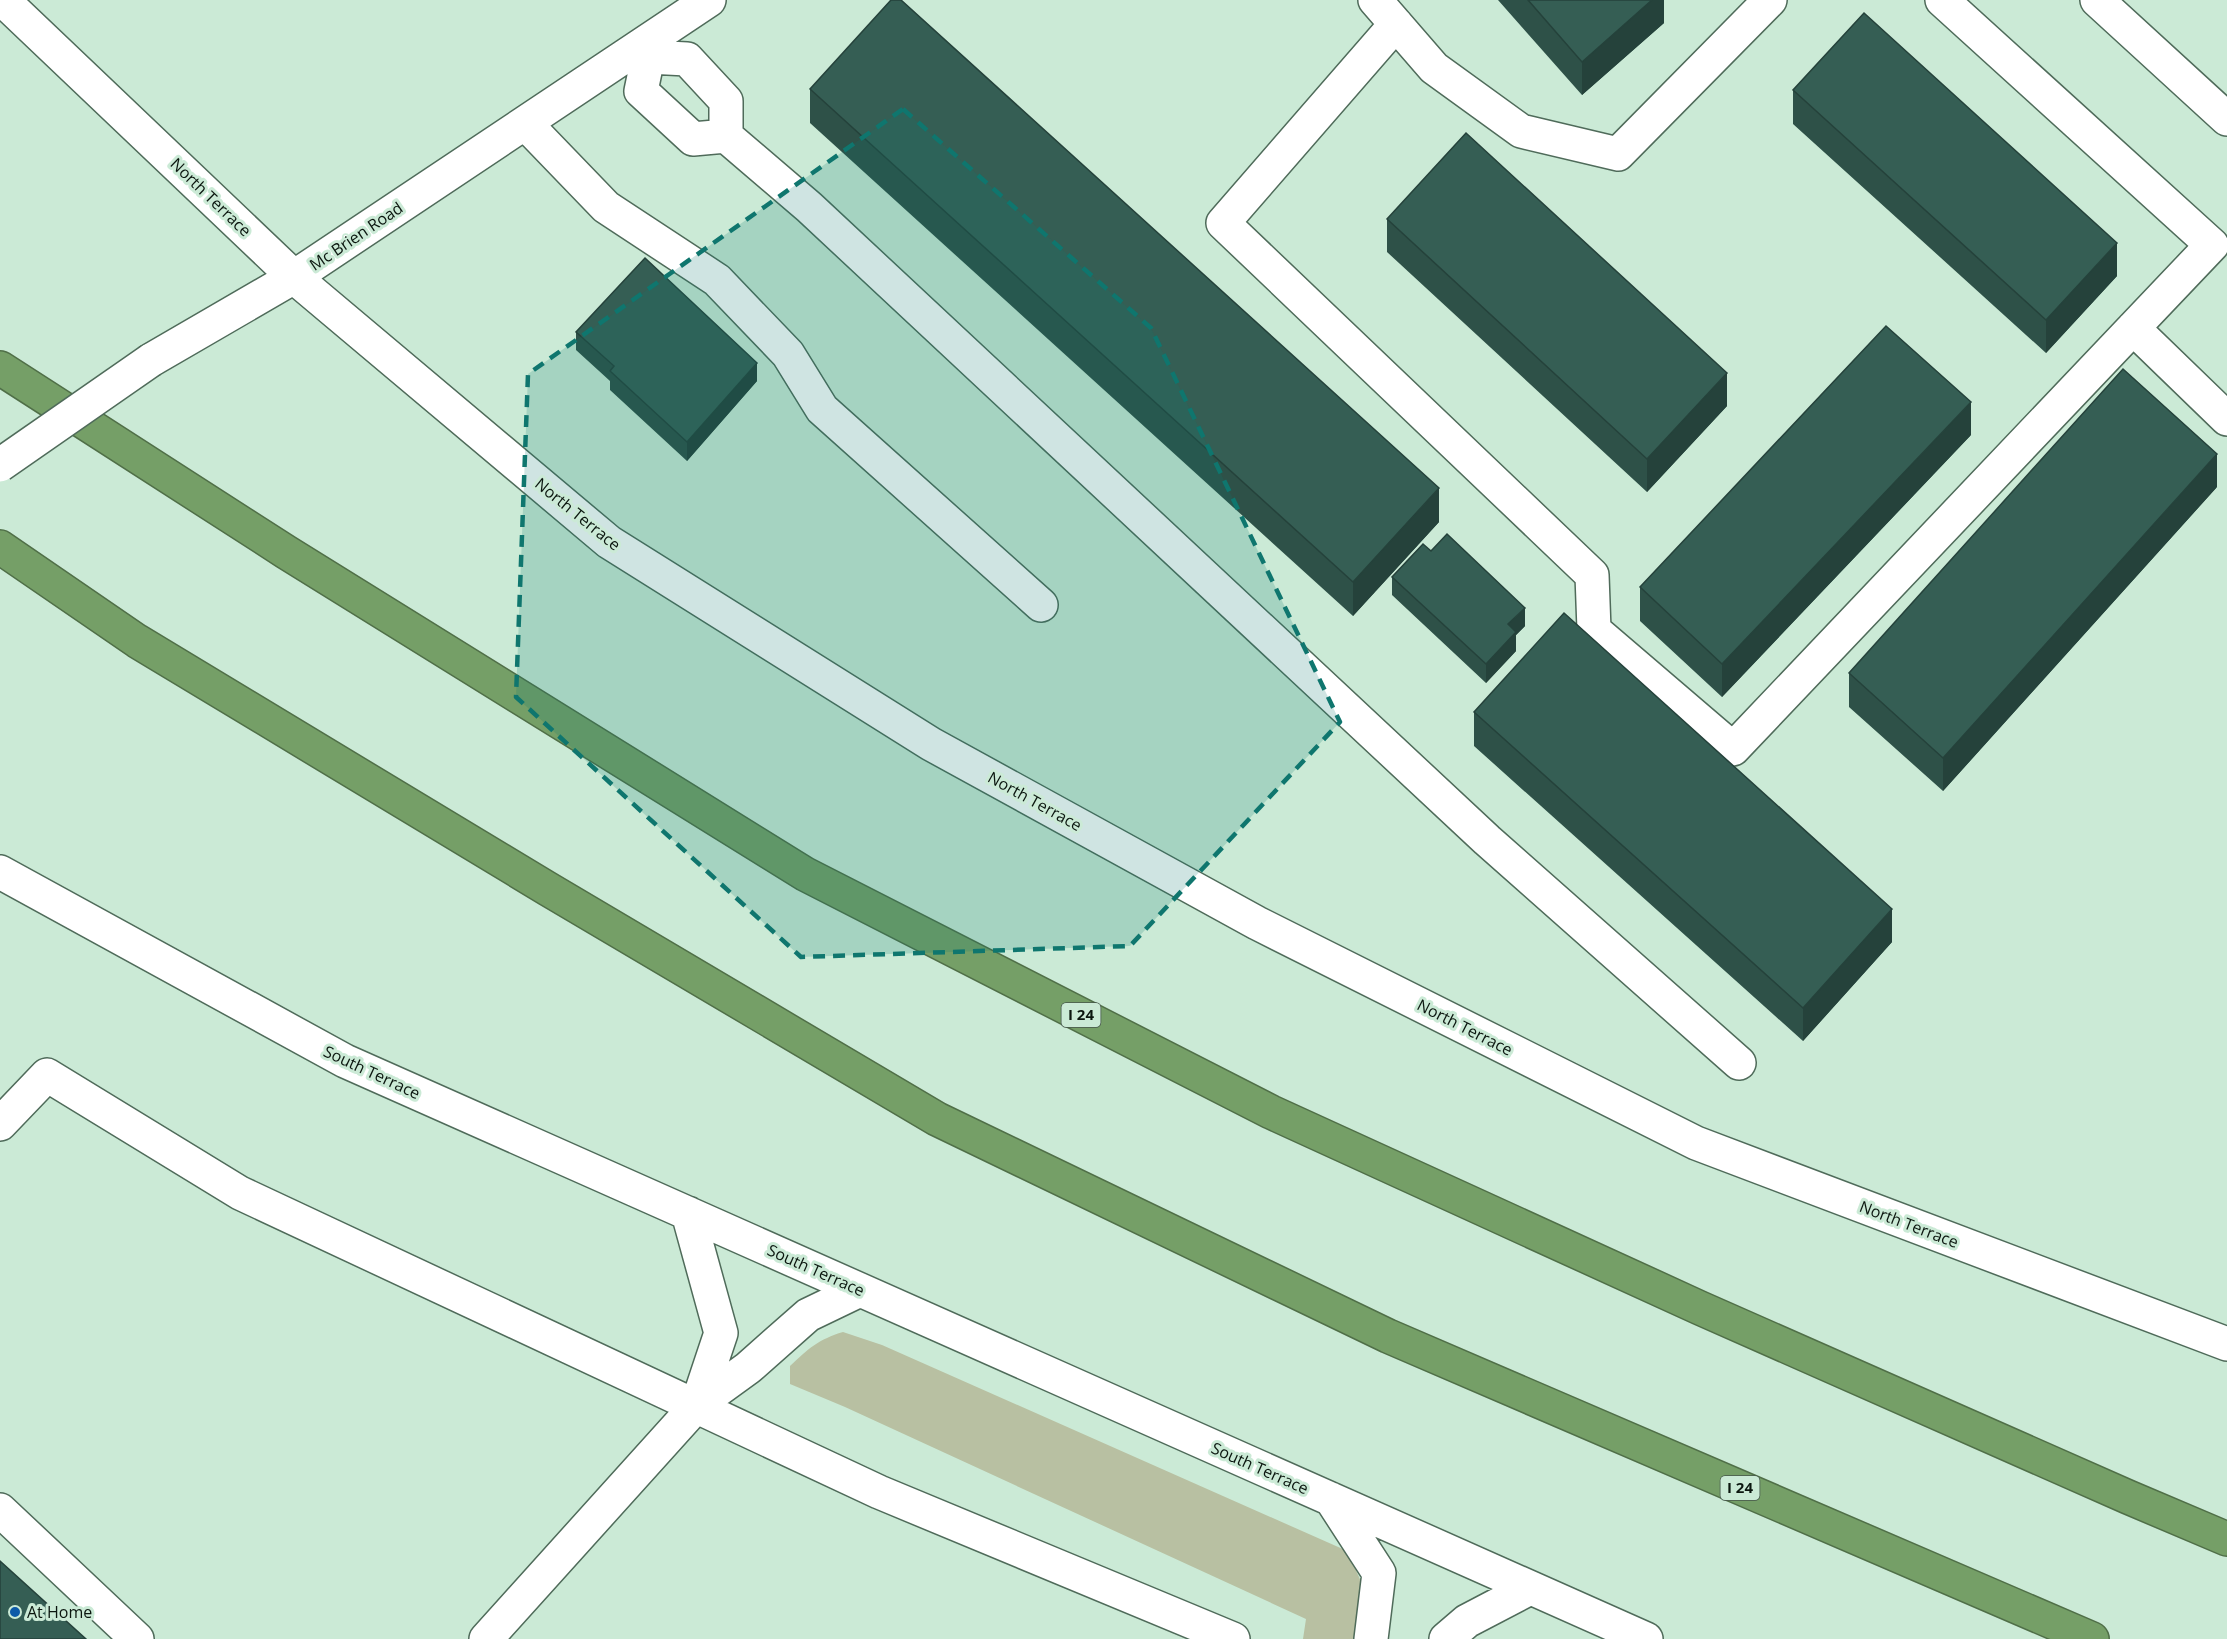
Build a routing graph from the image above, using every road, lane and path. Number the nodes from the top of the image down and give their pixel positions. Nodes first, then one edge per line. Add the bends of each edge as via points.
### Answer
1 (3, 0) edge
2 (709, 0) edge
3 (1375, 0) edge
4 (1770, 0) edge
5 (1942, 0) edge
6 (2097, 0) edge
7 (1396, 24) junction
8 (643, 52) junction
9 (2227, 119) edge
10 (525, 123) junction
11 (726, 136) junction
12 (2219, 252) edge
13 (294, 277) junction
14 (2133, 328) junction
15 (0, 368) edge
16 (2227, 419) edge
17 (0, 465) edge
18 (0, 547) edge
19 (1041, 605) dead end
20 (0, 872) edge
21 (1739, 1063) dead end
22 (0, 1124) edge
23 (688, 1213) junction
24 (860, 1290) junction
25 (2227, 1344) edge
26 (697, 1405) junction
27 (1332, 1499) junction
28 (0, 1510) edge
29 (2227, 1539) edge
30 (1530, 1587) junction
31 (137, 1639) edge
32 (486, 1639) edge
33 (1233, 1639) edge
34 (1371, 1639) edge
35 (1446, 1639) edge
36 (1646, 1639) edge
37 (2092, 1639) edge

1 - 13 street, North Terrace
2 - 8 street, Mc Brien Road
3 - 7 street
4 - 7 street via 1618,154 1521,131 1434,68
5 - 12 street
6 - 9 street
7 - 14 street via 1223,223 1592,575 1594,630 1733,749
8 - 10 street, Mc Brien Road
8 - 11 street via 687,59 726,101
8 - 11 street via 641,92 693,139
10 - 13 street, Mc Brien Road
10 - 19 street via 606,207 717,280 788,354 822,409
11 - 21 street via 809,207 1487,840
12 - 14 street
13 - 17 street, Mc Brien Road, bridge via 151,360
13 - 25 street, North Terrace via 609,542 931,744 1257,923 1696,1143
14 - 16 street
15 - 29 highway, I 24 via 286,552 806,874 1271,1112 1700,1308
18 - 37 highway, I 24 via 137,642 937,1119 1388,1336
20 - 23 street, South Terrace via 345,1062
22 - 26 street via 47,1075 240,1193
23 - 24 street, South Terrace
23 - 26 street via 721,1333
24 - 26 street via 808,1315 748,1368
24 - 27 street, South Terrace
26 - 32 street
26 - 33 street via 902,1502
27 - 30 street, South Terrace
27 - 34 street via 1379,1573
28 - 31 street
30 - 35 street via 1467,1622
30 - 36 street, South Terrace

